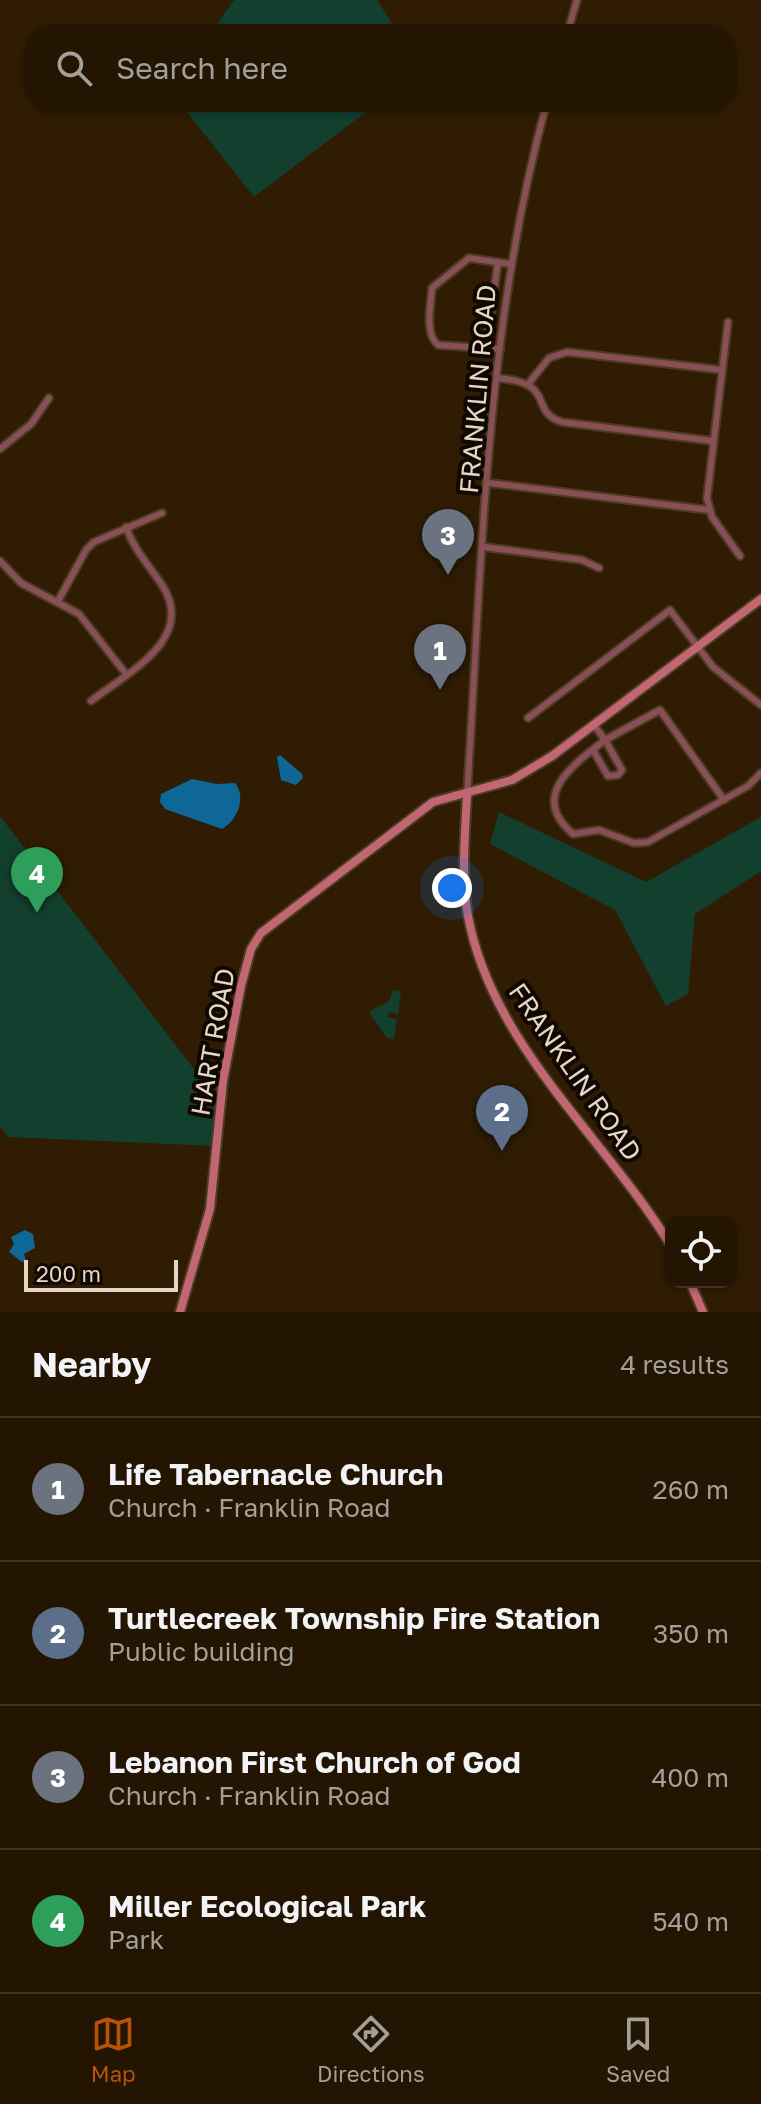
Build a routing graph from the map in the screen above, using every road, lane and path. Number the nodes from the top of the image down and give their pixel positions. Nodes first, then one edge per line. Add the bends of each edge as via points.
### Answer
1 (577, 0) edge
2 (570, 24) edge
3 (545, 112) edge
4 (498, 262) junction
5 (509, 264) junction
6 (728, 322) dead end
7 (486, 348) junction
8 (500, 349) junction
9 (722, 370) junction
10 (497, 378) junction
11 (529, 383) junction
12 (49, 398) dead end
13 (713, 441) junction
14 (0, 449) edge
15 (489, 483) junction
16 (709, 510) junction
17 (162, 513) dead end
18 (126, 527) junction
19 (485, 547) junction
20 (740, 556) dead end
21 (0, 561) edge
22 (599, 568) dead end
23 (761, 599) edge
24 (58, 601) junction
25 (697, 647) junction
26 (126, 674) junction
27 (91, 701) dead end
28 (761, 705) edge
29 (528, 718) dead end
30 (594, 725) junction
31 (605, 740) junction
32 (593, 750) junction
33 (761, 773) edge
34 (467, 795) junction
35 (724, 800) junction
36 (665, 1238) edge
37 (693, 1288) edge
38 (701, 1307) edge
39 (180, 1312) edge

1 - 2 street
3 - 5 street, FRANKLIN ROAD
4 - 5 street
4 - 7 street
4 - 7 street via 469,258 432,288 433,341
5 - 8 street, FRANKLIN ROAD
6 - 9 street
7 - 8 street
8 - 10 street, FRANKLIN ROAD
9 - 11 street via 567,352 549,358
9 - 13 street
10 - 11 street
10 - 15 street, FRANKLIN ROAD
11 - 13 street via 555,419
12 - 14 street via 31,424
13 - 16 street
15 - 16 street
15 - 19 street, FRANKLIN ROAD
16 - 20 street
17 - 18 street
18 - 24 street via 88,547
18 - 26 street via 167,595 172,613 161,646
19 - 22 street via 582,560
19 - 34 street, FRANKLIN ROAD
21 - 24 street via 15,578
23 - 25 main road, HART ROAD
24 - 26 street via 82,617
25 - 28 street
25 - 29 street via 670,610
25 - 30 main road, HART ROAD
26 - 27 street
30 - 31 street
30 - 34 main road, HART ROAD via 528,772
31 - 32 street
31 - 32 street via 622,770 618,775 608,776
31 - 35 street via 663,711
32 - 35 street via 557,784 557,813 573,834 599,830 642,844
33 - 35 street
34 - 36 main road, FRANKLIN ROAD via 465,896 488,981 517,1035
34 - 39 main road, HART ROAD via 440,799 420,811 254,942 223,1081 210,1209
37 - 38 main road

